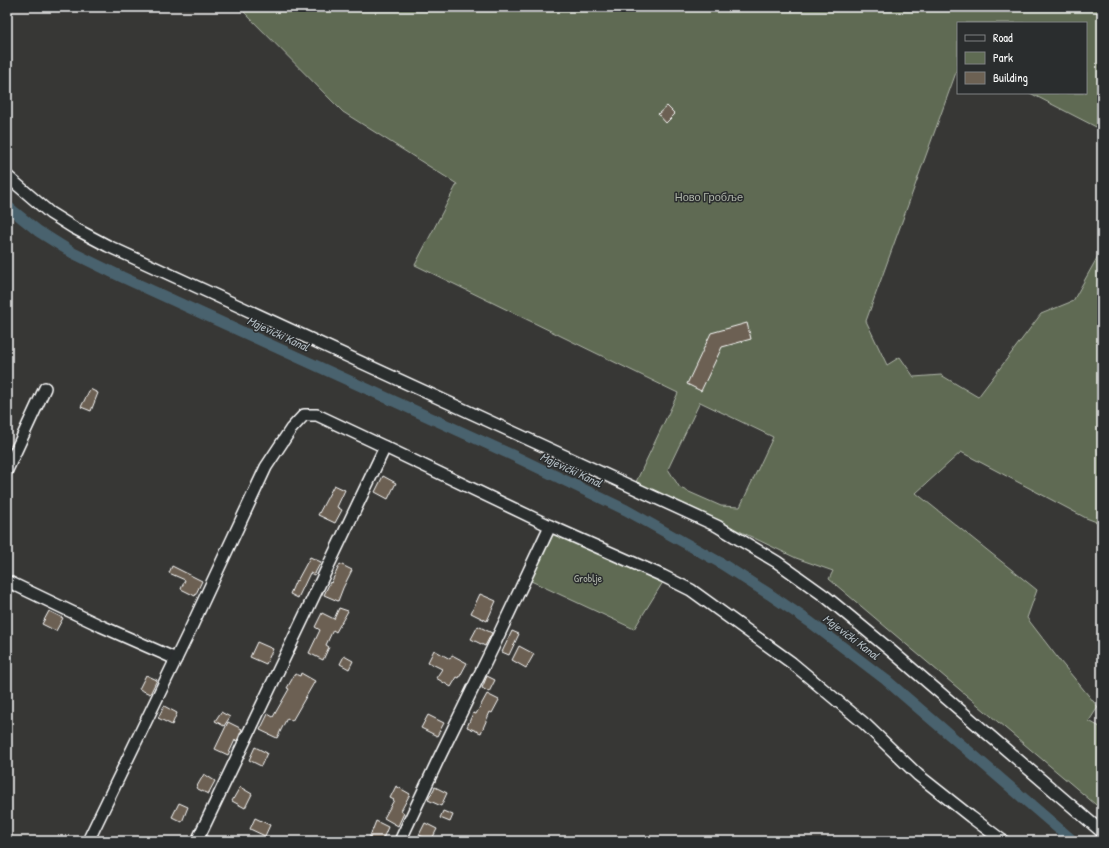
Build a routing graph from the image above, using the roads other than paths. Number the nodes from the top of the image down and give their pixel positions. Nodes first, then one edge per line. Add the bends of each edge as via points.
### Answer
1 (7, 176) edge
2 (45, 388) dead end
3 (385, 447) junction
4 (7, 470) edge
5 (550, 526) junction
6 (7, 581) edge
7 (176, 659) junction
8 (1102, 832) edge
9 (88, 841) edge
10 (197, 841) edge
11 (400, 841) edge
12 (1003, 841) edge

1 - 8 street via 50,213 108,246 717,526 777,562 826,597
2 - 4 street
3 - 5 street
3 - 7 street via 317,415 304,415 291,429 266,467
3 - 10 street
5 - 11 street
5 - 12 street via 691,590 792,663 865,724 918,775
6 - 7 street
7 - 9 street

